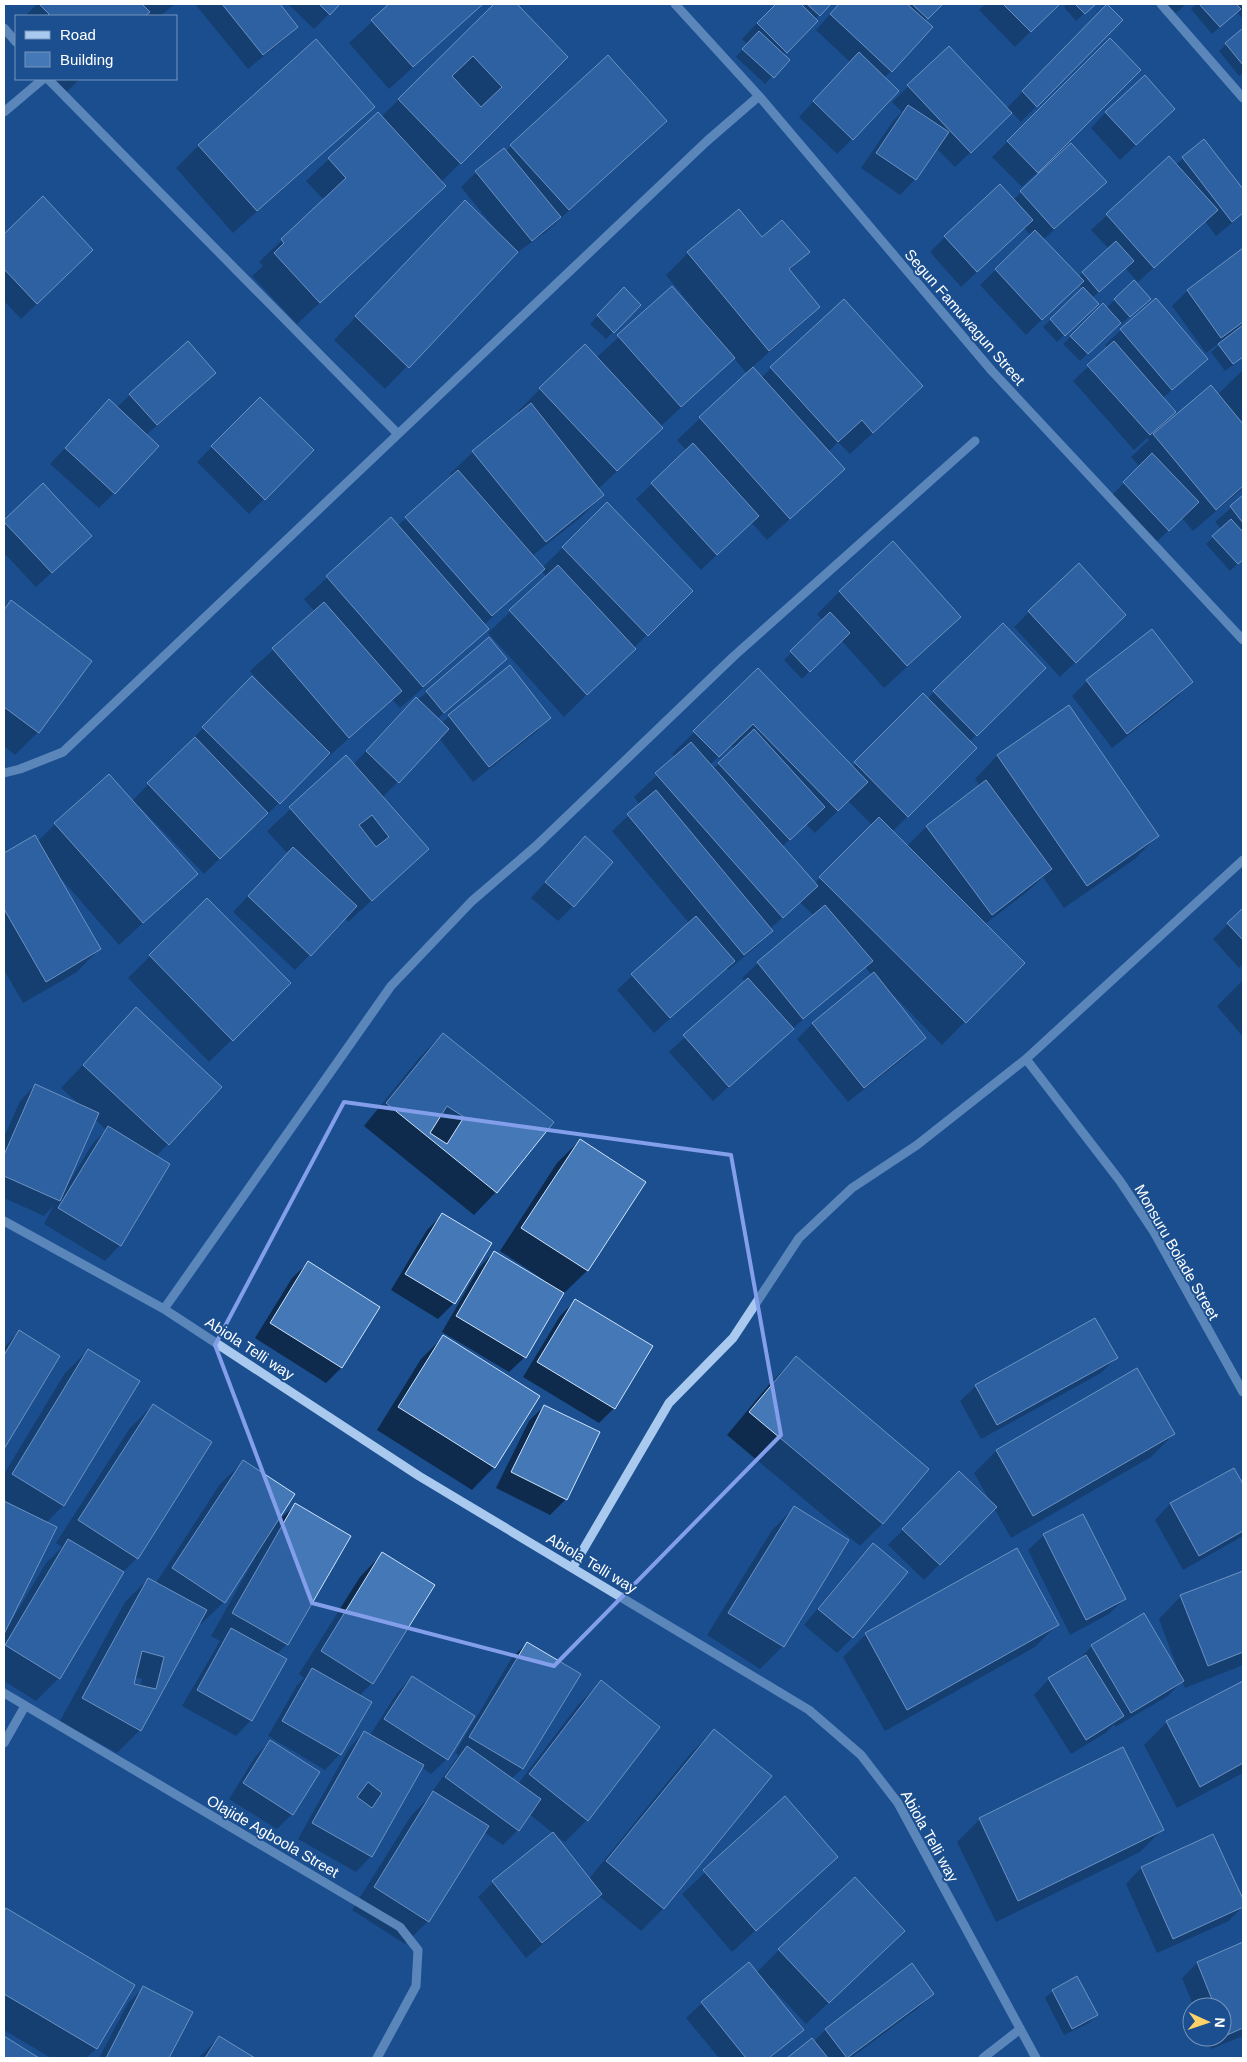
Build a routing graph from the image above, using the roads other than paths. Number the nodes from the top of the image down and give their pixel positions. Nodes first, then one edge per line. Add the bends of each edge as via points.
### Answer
1 (676, 4) edge
2 (1162, 4) edge
3 (4, 28) edge
4 (15, 41) edge
5 (42, 80) edge
6 (49, 80) edge
7 (759, 96) junction
8 (1243, 98) edge
9 (4, 112) edge
10 (398, 434) junction
11 (974, 440) dead end
12 (1243, 640) edge
13 (4, 773) edge
14 (1243, 860) edge
15 (1026, 1059) junction
16 (4, 1221) edge
17 (164, 1309) junction
18 (1243, 1392) edge
19 (573, 1567) junction
20 (4, 1693) edge
21 (25, 1706) junction
22 (4, 1743) edge
23 (1019, 2030) junction
24 (377, 2058) edge
25 (983, 2058) edge
26 (1036, 2058) edge

1 - 7 street, Segun Famuwagun Street
2 - 8 street
3 - 4 street
5 - 9 street
6 - 10 street
7 - 10 street via 707,141
7 - 12 street, Segun Famuwagun Street via 992,371
10 - 13 street via 63,752
11 - 17 street via 734,656 536,846 472,901 391,986
14 - 15 street
15 - 18 street, Monsuru Bolade Street via 1120,1181
15 - 19 street via 917,1145 852,1188 799,1238 733,1338 669,1403
16 - 17 street, Abiola Telli way
17 - 19 street, Abiola Telli way via 419,1476
19 - 23 street, Abiola Telli way via 809,1710 861,1755 898,1803
20 - 21 street, Olajide Agboola Street
21 - 22 street
21 - 24 street, Olajide Agboola Street via 400,1927 418,1950 416,1986
23 - 25 street
23 - 26 street, Abiola Telli way

